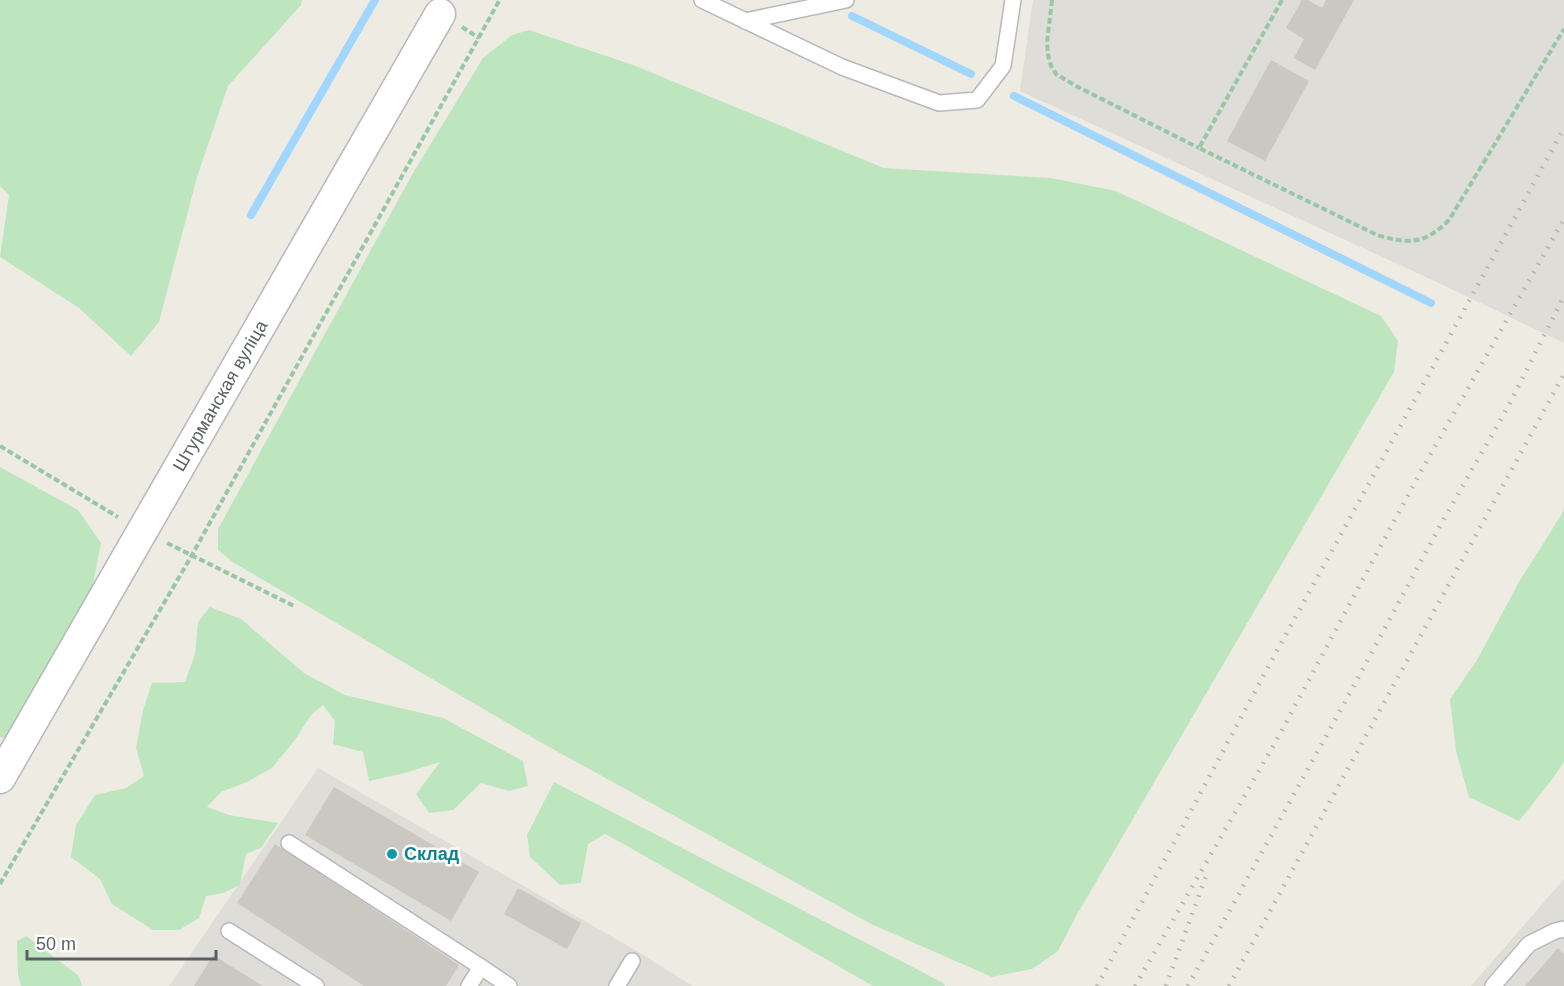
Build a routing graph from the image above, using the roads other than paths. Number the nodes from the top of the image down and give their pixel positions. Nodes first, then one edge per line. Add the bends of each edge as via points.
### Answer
1 (702, 0) edge
2 (846, 0) edge
3 (1013, 0) edge
4 (443, 7) edge
5 (745, 21) junction
6 (4, 760) edge
7 (289, 843) dead end
8 (1564, 929) edge
9 (229, 931) dead end
10 (632, 961) dead end
11 (481, 967) junction
12 (315, 986) edge
13 (469, 986) edge
14 (509, 986) edge
15 (617, 986) edge
16 (1492, 986) edge

1 - 5 lane
2 - 5 lane
3 - 5 lane via 1002,66 977,100 939,103 843,67
4 - 6 street, Штурманская вуліца via 141,531
7 - 11 lane
8 - 16 lane via 1529,944
9 - 12 lane
10 - 15 lane
11 - 13 lane
11 - 14 lane

